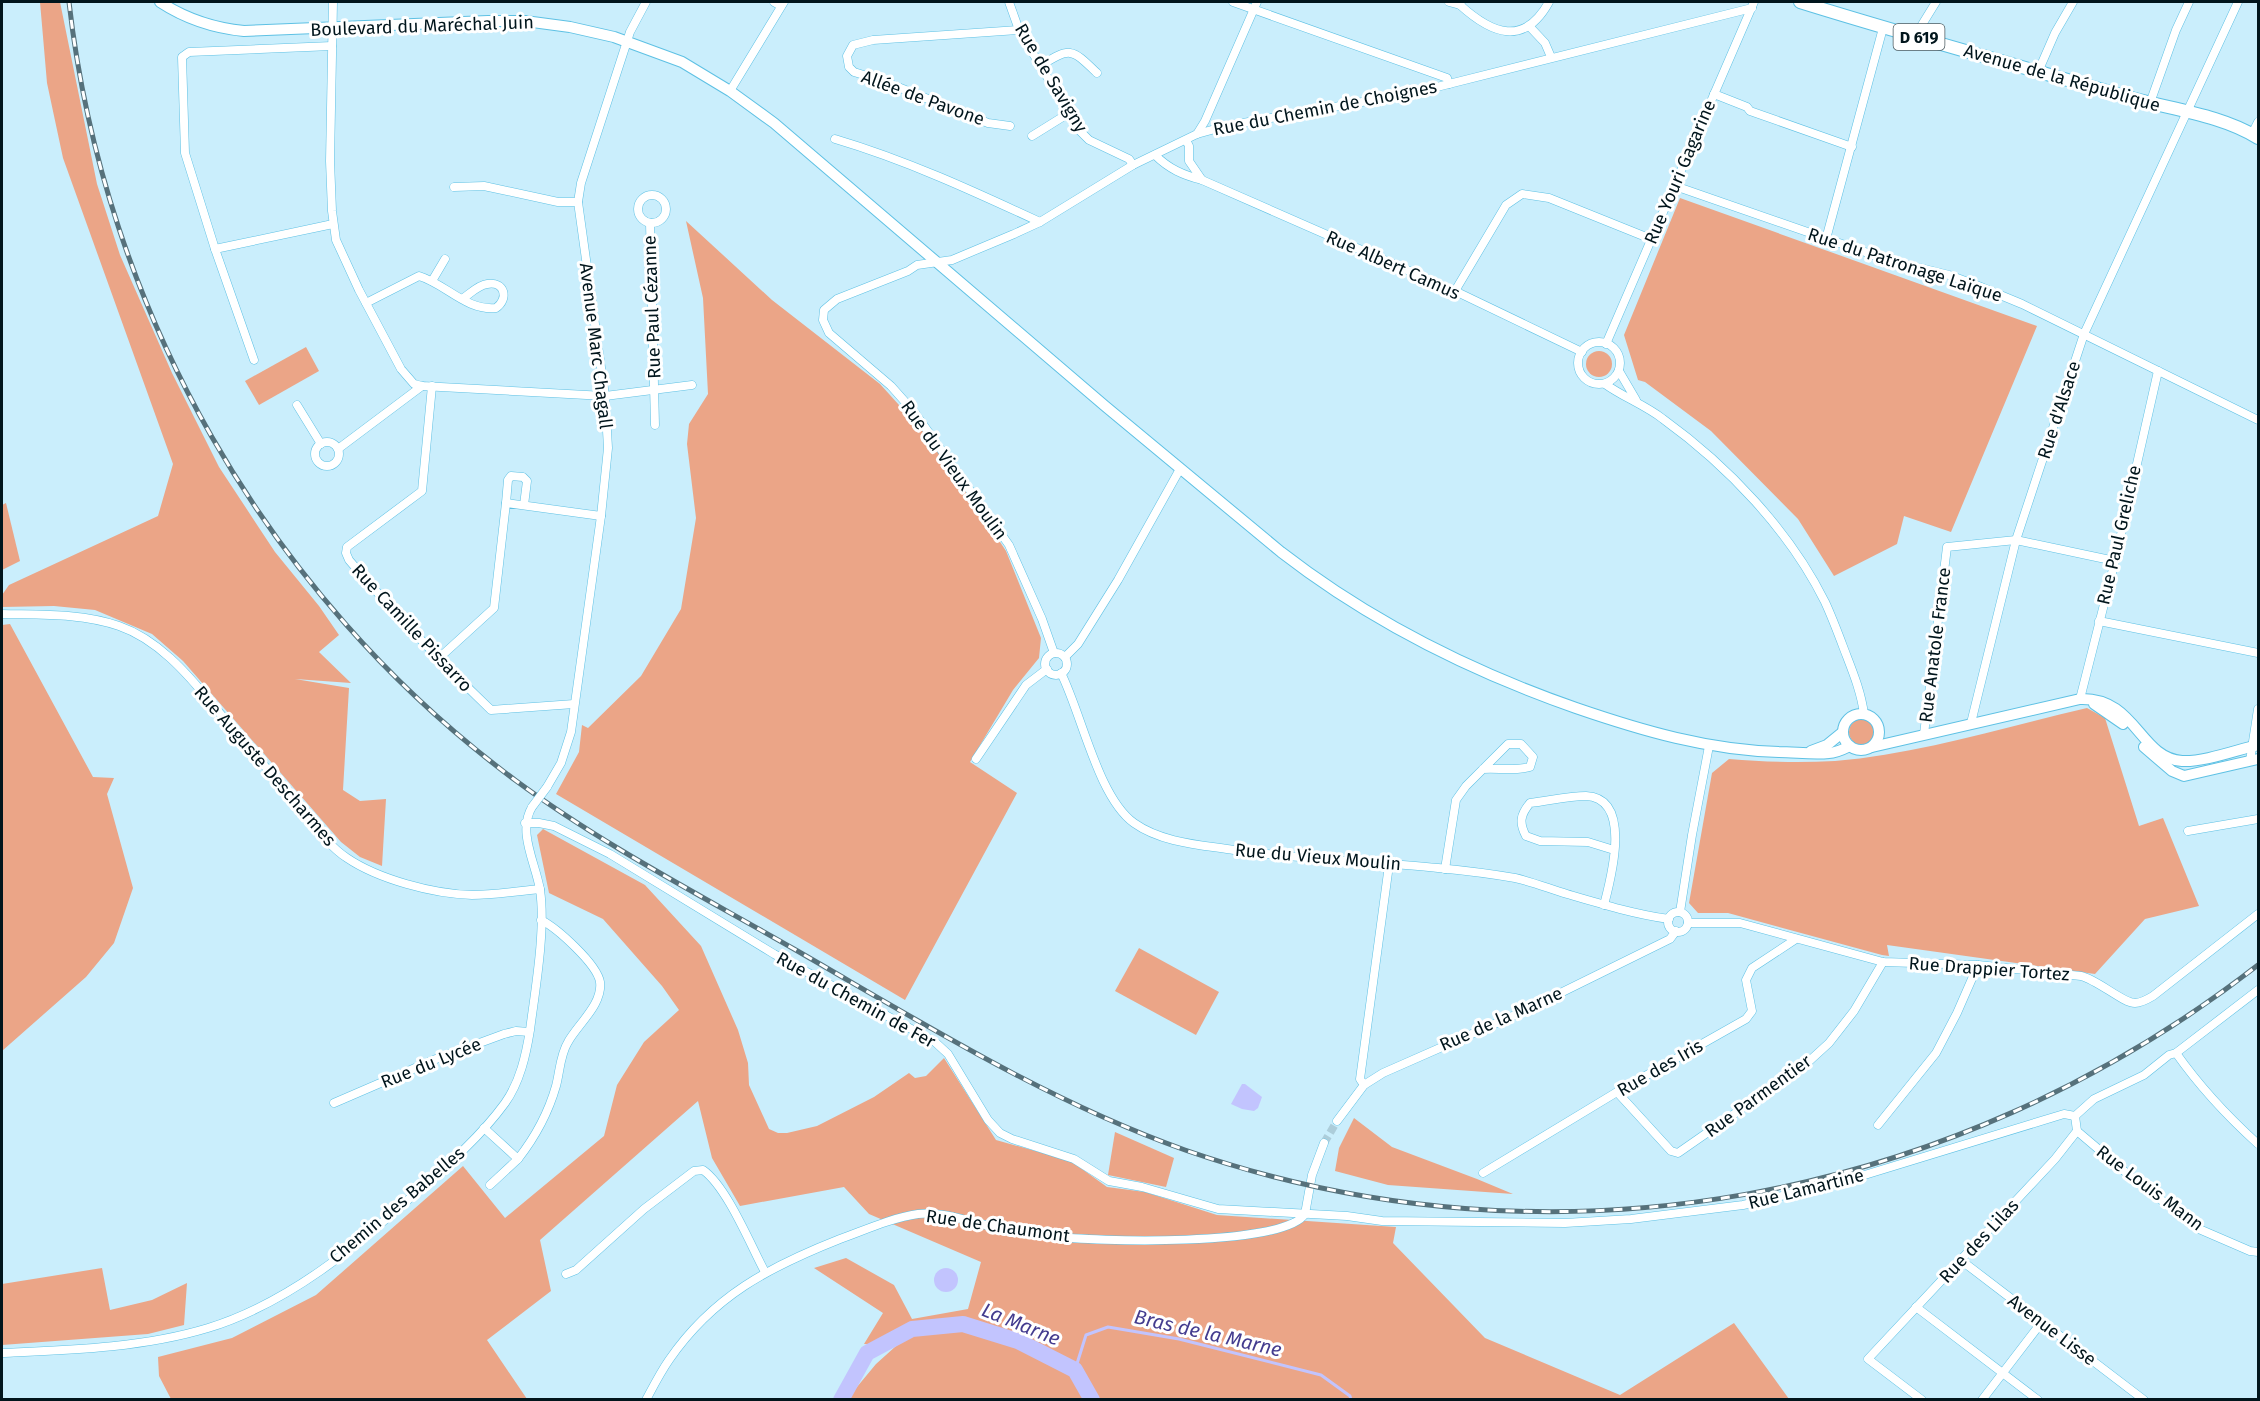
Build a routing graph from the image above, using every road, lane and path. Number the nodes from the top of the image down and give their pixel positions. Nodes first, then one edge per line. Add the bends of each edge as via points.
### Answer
1 (160, 2) edge
2 (333, 2) edge
3 (646, 2) edge
4 (774, 2) edge
5 (1009, 2) edge
6 (1233, 2) edge
7 (1449, 2) edge
8 (1549, 2) edge
9 (1800, 2) edge
10 (1936, 2) edge
11 (2073, 2) edge
12 (2189, 2) edge
13 (2238, 2) edge
14 (1460, 3) edge
15 (783, 4) edge
16 (1255, 5) edge
17 (1753, 5) edge
18 (1530, 27) junction
19 (333, 28) junction
20 (1883, 28) junction
21 (1019, 30) junction
22 (1915, 36) junction
23 (627, 41) junction
24 (332, 46) junction
25 (1551, 57) junction
26 (1040, 66) junction
27 (2038, 72) junction
28 (1097, 73) dead end
29 (1449, 84) junction
30 (729, 91) junction
31 (1714, 94) junction
32 (2150, 103) junction
33 (2187, 111) junction
34 (1069, 114) junction
35 (2259, 122) edge
36 (1010, 126) dead end
37 (1197, 134) junction
38 (1032, 136) dead end
39 (2255, 136) edge
40 (835, 139) dead end
41 (1186, 140) junction
42 (1852, 147) junction
43 (1155, 155) junction
44 (1189, 161) junction
45 (1133, 165) junction
46 (1179, 172) junction
47 (1202, 180) junction
48 (1675, 186) junction
49 (454, 187) dead end
50 (578, 202) junction
51 (1040, 222) junction
52 (650, 223) dead end
53 (333, 224) junction
54 (1651, 239) junction
55 (1826, 239) junction
56 (215, 249) junction
57 (445, 259) dead end
58 (938, 264) junction
59 (432, 281) junction
60 (1455, 291) junction
61 (462, 299) junction
62 (366, 303) junction
63 (824, 310) joint
64 (2084, 334) junction
65 (1606, 344) junction
66 (1582, 352) junction
67 (254, 360) dead end
68 (1619, 371) junction
69 (2158, 371) junction
70 (1605, 384) junction
71 (692, 385) dead end
72 (422, 386) junction
73 (432, 386) junction
74 (655, 390) junction
75 (605, 396) junction
76 (1636, 401) junction
77 (297, 405) dead end
78 (2259, 420) edge
79 (655, 425) dead end
80 (321, 444) junction
81 (338, 448) junction
82 (1180, 469) junction
83 (506, 503) junction
84 (524, 505) junction
85 (601, 516) junction
86 (2016, 540) junction
87 (2115, 561) junction
88 (2, 614) edge
89 (2099, 621) junction
90 (2259, 652) edge
91 (1054, 653) junction
92 (1065, 657) junction
93 (438, 659) junction
94 (1047, 669) junction
95 (1061, 673) junction
96 (2080, 699) junction
97 (574, 704) junction
98 (2259, 709) edge
99 (1864, 714) junction
100 (1971, 723) junction
101 (1879, 729) junction
102 (1843, 732) junction
103 (1924, 734) junction
104 (1902, 739) junction
105 (2256, 745) edge
106 (1709, 746) junction
107 (1850, 746) junction
108 (1872, 747) junction
109 (1808, 752) junction
110 (976, 759) dead end
111 (2254, 760) edge
112 (1483, 770) junction
113 (2259, 819) edge
114 (525, 823) junction
115 (2188, 831) dead end
116 (1614, 850) junction
117 (1389, 865) junction
118 (1445, 868) junction
119 (540, 890) junction
120 (1604, 905) junction
121 (1680, 912) junction
122 (2259, 914) edge
123 (1669, 919) junction
124 (541, 920) junction
125 (1688, 923) junction
126 (1676, 931) junction
127 (1796, 939) junction
128 (1883, 962) junction
129 (1978, 964) junction
130 (2259, 990) edge
131 (529, 1032) junction
132 (2176, 1053) junction
133 (1364, 1085) junction
134 (1617, 1092) junction
135 (334, 1103) dead end
136 (2075, 1116) junction
137 (1336, 1121) tunnel mouth
138 (1878, 1125) dead end
139 (484, 1128) junction
140 (2077, 1131) junction
141 (1324, 1143) tunnel mouth
142 (2259, 1144) edge
143 (518, 1159) junction
144 (1483, 1173) dead end
145 (490, 1185) dead end
146 (1305, 1214) junction
147 (2259, 1252) edge
148 (1962, 1261) junction
149 (765, 1272) junction
150 (566, 1274) dead end
151 (1916, 1307) junction
152 (2041, 1323) junction
153 (2, 1353) edge
154 (2003, 1373) junction
155 (646, 1400) edge
156 (1922, 1400) edge
157 (1982, 1400) edge
158 (2038, 1400) edge
159 (2144, 1400) edge

1 - 19 street, Boulevard du Maréchal Juin via 185,16 229,30
2 - 19 street
3 - 23 street, Avenue Marc Chagall
4 - 15 street
5 - 21 street, Rue de Savigny
6 - 16 street
7 - 14 street
8 - 18 street
9 - 20 main road, Avenue de la République / D 619
10 - 22 street
11 - 27 street
12 - 32 street
13 - 33 street, Rue d'Alsace
14 - 18 street via 1484,25 1513,32
15 - 30 street
16 - 29 street via 1447,78
16 - 37 street
17 - 25 street, Rue du Chemin de Choignes
17 - 31 street, Rue Youri Gagarine
18 - 25 street via 1545,43
19 - 23 street, Boulevard du Maréchal Juin via 525,21 592,31
19 - 24 street
20 - 22 main road, Avenue de la République / D 619
20 - 42 street
21 - 26 street, Rue de Savigny
21 - 36 street, Allée de Pavone via 873,39 853,45 846,56 854,72 988,123
22 - 27 main road, Avenue de la République / D 619
23 - 30 street, Boulevard du Maréchal Juin via 682,62
23 - 50 street, Avenue Marc Chagall
24 - 53 street
24 - 56 street via 184,54 185,153
25 - 29 street, Rue du Chemin de Choignes
26 - 28 street via 1068,52 1079,56
26 - 34 street, Rue de Savigny
27 - 32 main road, Avenue de la République / D 619
29 - 37 street, Rue du Chemin de Choignes
30 - 58 street, Boulevard du Maréchal Juin via 774,123
31 - 42 street
31 - 48 street, Rue Youri Gagarine
32 - 33 main road, Avenue de la République / D 619
33 - 39 main road, D 619
33 - 64 street, Rue d'Alsace
34 - 38 street
34 - 45 street, Rue de Savigny via 1089,140 1130,159
35 - 39 street
37 - 41 street, Rue du Chemin de Choignes
40 - 51 street via 918,168
41 - 43 street, Rue du Chemin de Choignes
41 - 44 street
42 - 55 street
43 - 45 street, Rue du Chemin de Choignes
43 - 46 street, Rue Albert Camus via 1168,168
44 - 46 street
44 - 47 street
45 - 51 street, Rue du Chemin de Choignes
46 - 47 street, Rue Albert Camus
47 - 60 street, Rue Albert Camus
48 - 54 street, Rue Youri Gagarine
48 - 55 street, Rue du Patronage Laïque
49 - 50 street via 484,186 558,202
50 - 75 street, Avenue Marc Chagall
51 - 58 street, Rue du Chemin de Choignes
52 - 74 street, Rue Paul Cézanne
53 - 56 street
53 - 62 street via 339,248
54 - 60 street via 1549,198 1522,194 1506,205
54 - 65 street, Rue Youri Gagarine
55 - 64 street, Rue du Patronage Laïque via 1976,285
56 - 67 street
57 - 59 street
58 - 63 street, Rue du Chemin de Choignes via 917,265 837,298
58 - 82 street, Boulevard du Maréchal Juin
59 - 61 street
59 - 62 street via 419,276
60 - 66 street, Rue Albert Camus
61 - 61 street via 488,309 502,304 505,297 504,290 490,283
62 - 72 street via 401,369 414,384
63 - 91 street, Rue du Vieux Moulin via 823,320 829,333 891,386 915,413 1009,545
64 - 69 street, Rue du Patronage Laïque
64 - 86 street, Rue d'Alsace
65 - 66 street via 1592,344
65 - 68 street via 1619,358
66 - 70 street via 1582,375 1591,383
68 - 70 street
68 - 76 street
69 - 78 street, Rue du Patronage Laïque
69 - 87 street, Rue Paul Greliche
70 - 76 street
71 - 74 street
72 - 73 street
72 - 81 street
73 - 75 street
73 - 93 street, Rue Camille Pissarro via 422,491 347,547 346,553
74 - 75 street
74 - 79 street, Rue Paul Cézanne
75 - 85 street, Avenue Marc Chagall via 608,448
76 - 99 street via 1726,473 1754,500 1793,549 1829,611 1857,682
77 - 80 street
80 - 81 street
80 - 81 street via 316,458 324,465 338,460
82 - 92 street via 1118,580 1078,644
82 - 106 street, Boulevard du Maréchal Juin via 1305,571 1439,652 1493,677 1604,718
83 - 84 street
83 - 84 street via 508,480 512,476 523,477 527,481
83 - 93 street via 494,608
84 - 85 street
85 - 97 street, Avenue Marc Chagall
86 - 87 street, Rue Anatole France
86 - 100 street, Rue d'Alsace
86 - 103 street, Rue Anatole France via 1947,547
87 - 89 street, Rue Paul Greliche
88 - 119 street, Rue Auguste Descharmes via 86,618 119,626 155,645 203,693 319,831 344,856 362,867 405,883 458,893
89 - 90 street
89 - 96 street, Rue Paul Greliche
91 - 92 street
91 - 94 street via 1047,660
92 - 95 street via 1067,666
93 - 97 street, Rue Camille Pissarro via 491,710
94 - 95 street via 1053,674
94 - 110 street via 1026,685
95 - 117 street, Rue du Vieux Moulin via 1110,796 1134,823 1194,844
96 - 100 street
96 - 105 street via 2095,698 2115,707 2158,750 2181,761
96 - 111 street via 2120,720 2138,742 2172,771 2184,776
97 - 114 street, Avenue Marc Chagall, bridge via 565,753
98 - 105 street
99 - 101 street via 1874,719
99 - 102 street via 1849,718
100 - 103 street
101 - 104 street
101 - 108 street
102 - 107 street
102 - 109 street via 1827,745
103 - 104 street
104 - 108 street
105 - 111 street
106 - 109 street, Boulevard du Maréchal Juin
106 - 121 street
107 - 108 street via 1861,750
107 - 109 street, Boulevard du Maréchal Juin via 1831,753
112 - 112 street via 1530,767 1533,757 1521,744 1508,744
112 - 118 street via 1456,800
113 - 115 street
114 - 119 street, Chemin des Babelles
114 - 146 street, Rue du Chemin de Fer via 554,826 610,854 774,954 935,1042 948,1054 994,1126 1012,1139 1074,1159 1109,1181 1142,1186 1218,1209
116 - 116 street via 1615,819 1607,804 1598,799 1587,796 1530,803 1523,812 1521,825 1526,836 1540,841 1588,842
116 - 120 street
117 - 118 street, Rue du Vieux Moulin
117 - 133 street via 1360,1079
118 - 120 street, Rue du Vieux Moulin via 1517,879
119 - 124 street, Chemin des Babelles
120 - 123 street, Rue du Vieux Moulin
121 - 123 street
121 - 125 street
122 - 129 street, Rue Drappier Tortez via 2153,996 2135,1003 2092,978
123 - 126 street via 1669,926
124 - 131 street, Chemin des Babelles
124 - 143 street via 562,933 586,960 598,977 600,988 596,1002 567,1044 541,1126
125 - 126 street via 1684,930
125 - 127 street, Rue Drappier Tortez via 1740,923
126 - 133 street, Rue de la Marne via 1660,944 1524,1011 1416,1056
127 - 128 street, Rue Drappier Tortez
127 - 134 street, Rue des Iris via 1752,968 1746,980 1752,1011 1746,1019
128 - 129 street, Rue Drappier Tortez
128 - 134 street, Rue Parmentier via 1854,1011 1829,1043 1806,1064 1678,1153 1671,1151
129 - 138 street via 1936,1053
130 - 132 street
131 - 135 street, Rue du Lycée via 504,1034
131 - 139 street, Chemin des Babelles via 519,1076 506,1101
132 - 136 street via 2144,1075 2094,1099
132 - 142 street via 2223,1110
133 - 137 street, Rue de la Marne
134 - 144 street, Rue des Iris
136 - 140 street
136 - 146 street, Rue Lamartine via 2064,1114 1792,1195 1706,1210 1566,1223 1400,1222
139 - 143 street
139 - 153 street, Chemin des Babelles via 391,1215 269,1304 216,1325 154,1342
140 - 147 street, Rue Louis Mann via 2199,1229
140 - 148 street, Rue des Lilas
141 - 146 street via 1312,1175
143 - 145 street
146 - 149 street, Rue de Chaumont via 1297,1222 1254,1234 1185,1240 1055,1236 918,1214 848,1236
148 - 151 street, Rue des Lilas
148 - 152 street, Avenue Lisse
149 - 150 street via 726,1197 713,1177 703,1170 694,1171 644,1209 576,1270
149 - 155 street, Rue de Chaumont via 736,1291 693,1330 668,1361
151 - 154 street
151 - 156 street, Rue des Lilas via 1868,1359
152 - 154 street
152 - 159 street, Avenue Lisse
154 - 157 street
154 - 158 street

